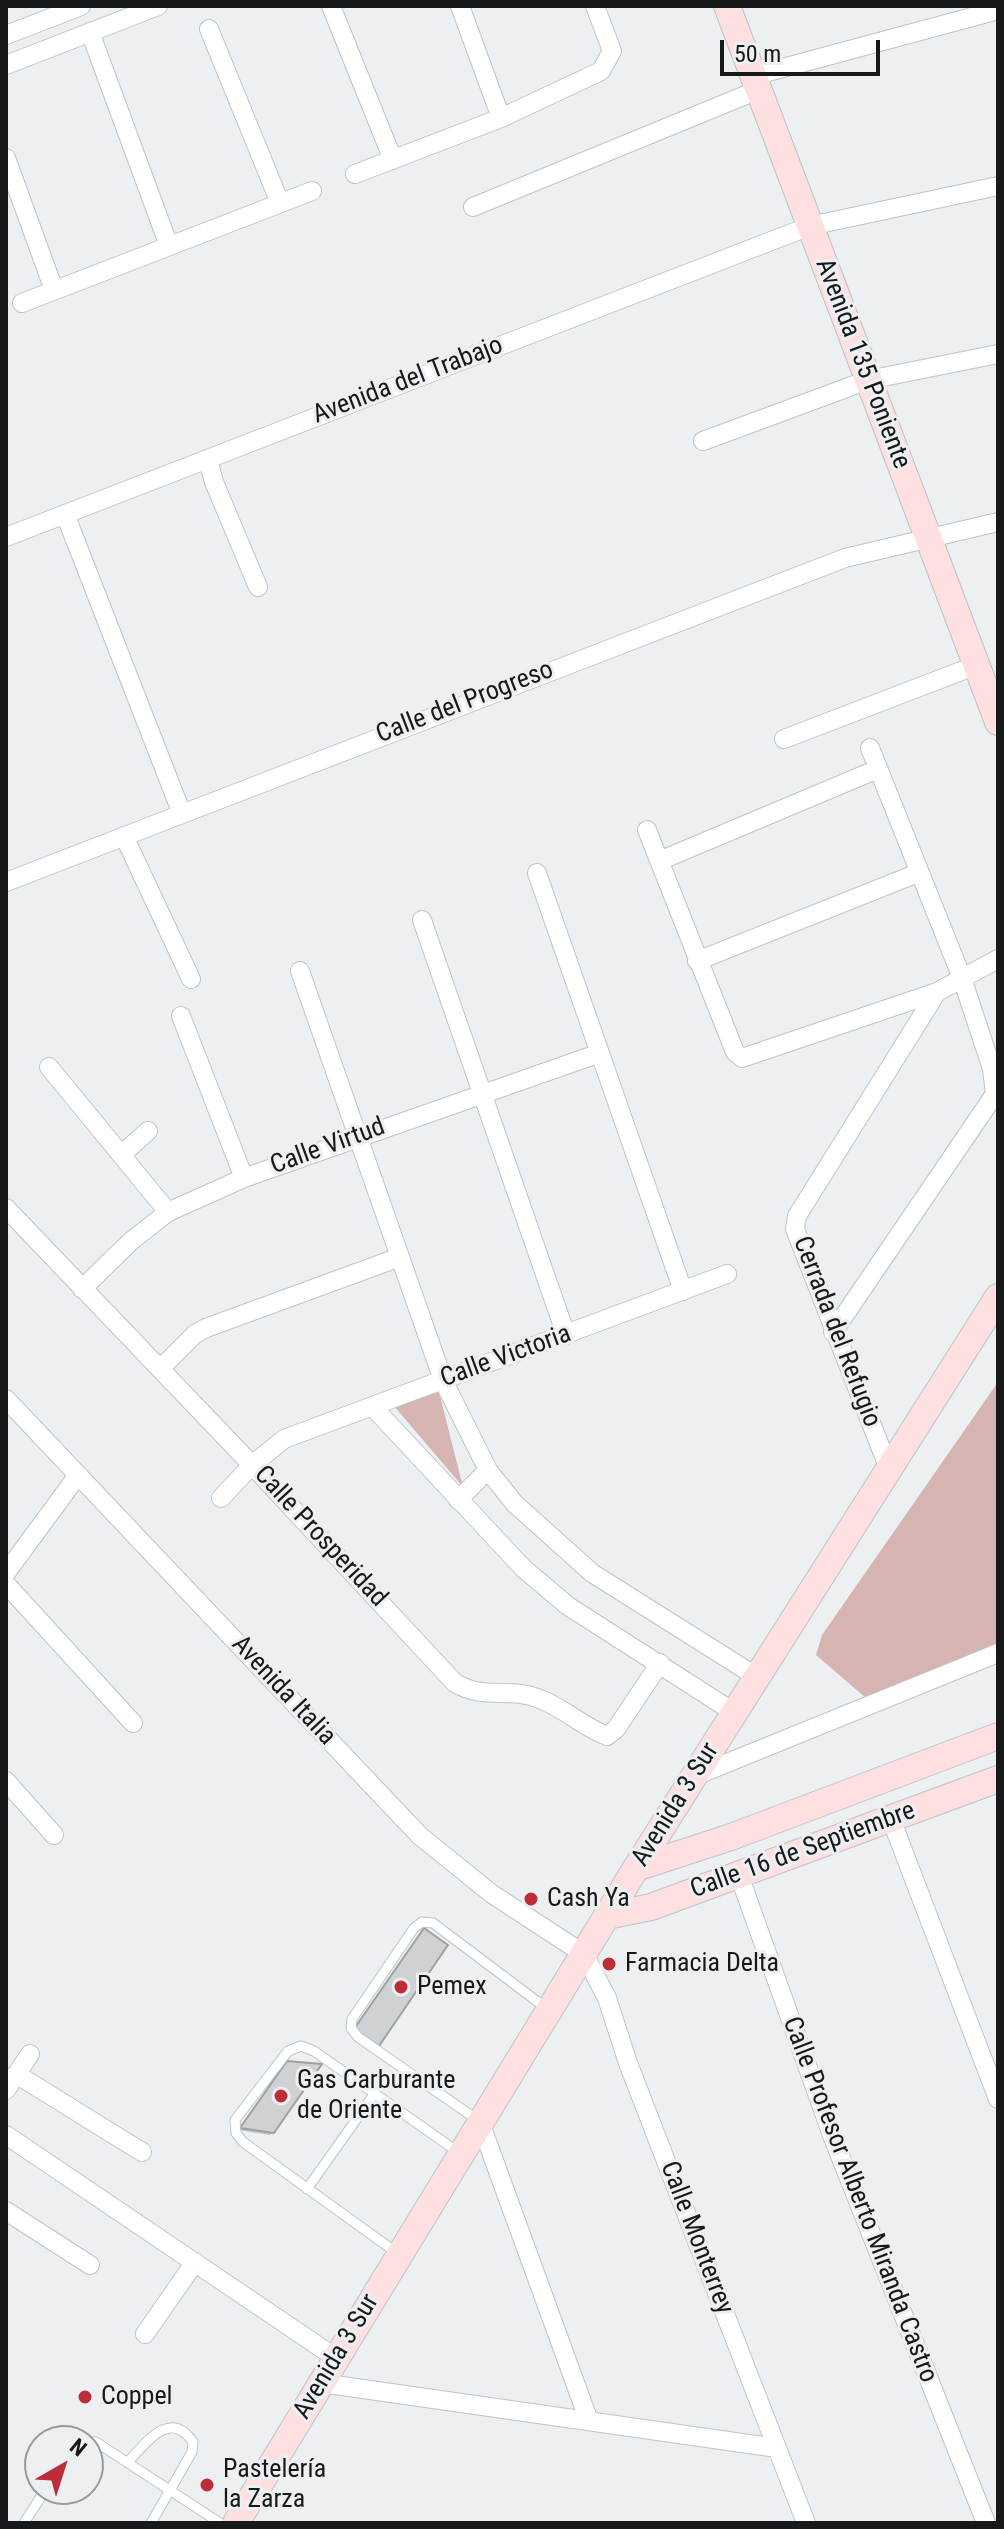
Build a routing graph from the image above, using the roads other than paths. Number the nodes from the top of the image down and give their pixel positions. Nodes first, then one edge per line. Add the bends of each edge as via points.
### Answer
1 (158, 6) edge
2 (331, 6) edge
3 (460, 6) edge
4 (595, 6) edge
5 (727, 6) edge
6 (77, 7) edge
7 (998, 10) edge
8 (209, 29) dead end
9 (15, 32) edge
10 (90, 32) junction
11 (32, 55) junction
12 (6, 65) edge
13 (756, 83) junction
14 (501, 118) junction
15 (6, 158) edge
16 (393, 160) junction
17 (355, 174) dead end
18 (998, 186) edge
19 (312, 191) dead end
20 (280, 203) junction
21 (473, 207) dead end
22 (810, 226) junction
23 (169, 246) junction
24 (54, 290) junction
25 (22, 303) dead end
26 (998, 354) edge
27 (868, 380) junction
28 (703, 441) dead end
29 (208, 459) junction
30 (65, 514) junction
31 (998, 522) edge
32 (928, 536) junction
33 (6, 537) edge
34 (258, 587) dead end
35 (977, 665) junction
36 (996, 708) edge
37 (784, 739) dead end
38 (870, 748) dead end
39 (878, 769) junction
40 (182, 814) junction
41 (647, 830) dead end
42 (124, 836) junction
43 (659, 861) junction
44 (537, 873) dead end
45 (918, 873) junction
46 (6, 882) edge
47 (422, 920) dead end
48 (998, 959) edge
49 (697, 961) junction
50 (300, 971) dead end
51 (962, 978) junction
52 (191, 979) dead end
53 (937, 992) junction
54 (181, 1016) dead end
55 (600, 1053) junction
56 (49, 1067) dead end
57 (482, 1092) junction
58 (148, 1131) dead end
59 (357, 1136) junction
60 (121, 1155) junction
61 (244, 1178) junction
62 (6, 1208) edge
63 (168, 1212) junction
64 (400, 1257) junction
65 (727, 1274) dead end
66 (82, 1289) junction
67 (683, 1291) junction
68 (998, 1297) edge
69 (833, 1332) junction
70 (566, 1335) junction
71 (160, 1369) junction
72 (443, 1380) junction
73 (6, 1399) edge
74 (373, 1407) junction
75 (252, 1465) junction
76 (889, 1469) junction
77 (488, 1470) junction
78 (78, 1475) junction
79 (221, 1498) dead end
80 (458, 1500) junction
81 (6, 1573) edge
82 (6, 1584) edge
83 (998, 1636) edge
84 (991, 1656) edge
85 (660, 1663) junction
86 (757, 1677) junction
87 (735, 1713) junction
88 (133, 1723) dead end
89 (998, 1736) edge
90 (695, 1776) junction
91 (998, 1779) edge
92 (6, 1781) edge
93 (891, 1819) junction
94 (54, 1835) dead end
95 (636, 1868) junction
96 (739, 1875) junction
97 (607, 1916) junction
98 (584, 1954) junction
99 (549, 2010) junction
100 (30, 2054) dead end
101 (11, 2082) edge
102 (375, 2093) junction
103 (998, 2099) edge
104 (480, 2122) junction
105 (6, 2135) edge
106 (142, 2152) dead end
107 (461, 2154) junction
108 (307, 2189) junction
109 (6, 2211) edge
110 (399, 2255) junction
111 (195, 2262) junction
112 (90, 2265) dead end
113 (145, 2334) dead end
114 (336, 2358) junction
115 (321, 2383) junction
116 (589, 2421) junction
117 (104, 2447) edge
118 (777, 2448) junction
119 (128, 2462) junction
120 (170, 2491) junction
121 (36, 2505) edge
122 (24, 2523) edge
123 (151, 2523) edge
124 (220, 2523) edge
125 (236, 2523) edge
126 (806, 2523) edge
127 (986, 2523) edge

1 - 10 street
2 - 16 street
3 - 14 street
4 - 14 street via 612,51 608,63
5 - 13 main road, Avenida 135 Poniente
6 - 9 street
7 - 13 street
8 - 20 street
9 - 11 street
10 - 11 street
10 - 23 street
11 - 12 street
13 - 21 street
13 - 22 main road, Avenida 135 Poniente
14 - 16 street
15 - 24 street
16 - 17 street
18 - 22 street, Avenida del Trabajo
19 - 20 street
20 - 23 street
22 - 27 main road, Avenida 135 Poniente
22 - 29 street, Avenida del Trabajo
23 - 24 street
24 - 25 street
26 - 27 street
27 - 28 street
27 - 32 main road, Avenida 135 Poniente
29 - 30 street, Avenida del Trabajo
29 - 34 street
30 - 33 street, Avenida del Trabajo
30 - 40 street
31 - 32 street, Calle del Progreso
32 - 35 main road, Avenida 135 Poniente
32 - 40 street, Calle del Progreso via 830,563
35 - 36 main road, Avenida 135 Poniente
35 - 37 street
38 - 39 street
39 - 43 street
39 - 45 street
40 - 42 street, Calle del Progreso
41 - 43 street
42 - 46 street, Calle del Progreso
42 - 52 street
43 - 49 street
44 - 55 street
45 - 49 street
45 - 51 street
47 - 57 street
48 - 51 street
49 - 53 street via 742,1058
50 - 59 street
51 - 53 street
51 - 69 street via 995,1094
53 - 69 street, Cerrada del Refugio via 797,1216 797,1241
54 - 61 street
55 - 57 street, Calle Virtud
55 - 67 street
56 - 60 street
57 - 59 street, Calle Virtud
57 - 70 street
58 - 60 street
59 - 61 street, Calle Virtud
59 - 64 street
60 - 63 street
61 - 63 street, Calle Virtud
62 - 66 street, Calle Prosperidad
63 - 66 street, Calle Virtud
64 - 71 street via 206,1328
64 - 72 street
65 - 67 street, Calle Victoria
66 - 71 street, Calle Prosperidad
67 - 70 street, Calle Victoria
68 - 76 main road, Avenida 3 Sur
69 - 76 street, Cerrada del Refugio
70 - 72 street, Calle Victoria
71 - 75 street, Calle Prosperidad
72 - 74 street, Calle Victoria
72 - 77 street
73 - 78 street, Avenida Italia
74 - 75 street, Calle Victoria via 284,1439
74 - 80 street
75 - 79 street
75 - 85 street, Calle Prosperidad via 468,1691 542,1699 607,1736
76 - 86 main road, Avenida 3 Sur
77 - 80 street
77 - 86 street via 514,1503 592,1573
78 - 81 street
78 - 98 street, Avenida Italia via 420,1836 492,1894
80 - 85 street via 568,1606
82 - 88 street
83 - 84 street
84 - 90 street
85 - 87 street
86 - 87 main road, Avenida 3 Sur
87 - 90 main road, Avenida 3 Sur
89 - 95 main road, Calle 16 de Septiembre
90 - 95 main road, Avenida 3 Sur
91 - 93 main road, Calle 16 de Septiembre
92 - 94 street
93 - 96 main road, Calle 16 de Septiembre
93 - 103 street
95 - 97 main road, Avenida 3 Sur
96 - 97 main road, Calle 16 de Septiembre via 651,1907
96 - 127 street, Calle Profesor Alberto Miranda Castro via 833,2138
97 - 98 main road, Avenida 3 Sur
98 - 99 main road, Avenida 3 Sur
98 - 118 street, Calle Monterrey via 607,1998
99 - 104 main road, Avenida 3 Sur
99 - 104 lane via 433,1923 422,1922 352,2019 358,2037
100 - 101 street
101 - 106 street
102 - 107 lane
102 - 108 lane
102 - 108 lane via 301,2046 288,2051 235,2120 243,2142
104 - 107 main road, Avenida 3 Sur
104 - 116 street
105 - 111 street
107 - 110 main road, Avenida 3 Sur
108 - 110 lane
109 - 112 street
110 - 114 main road, Avenida 3 Sur
111 - 113 street
111 - 114 street
114 - 115 main road, Avenida 3 Sur
115 - 116 street
115 - 125 main road, Avenida 3 Sur
116 - 118 street
117 - 119 lane
118 - 126 street, Calle Monterrey
119 - 120 lane
119 - 120 lane via 167,2426 188,2434 192,2452
120 - 123 lane
120 - 124 lane
121 - 122 lane

